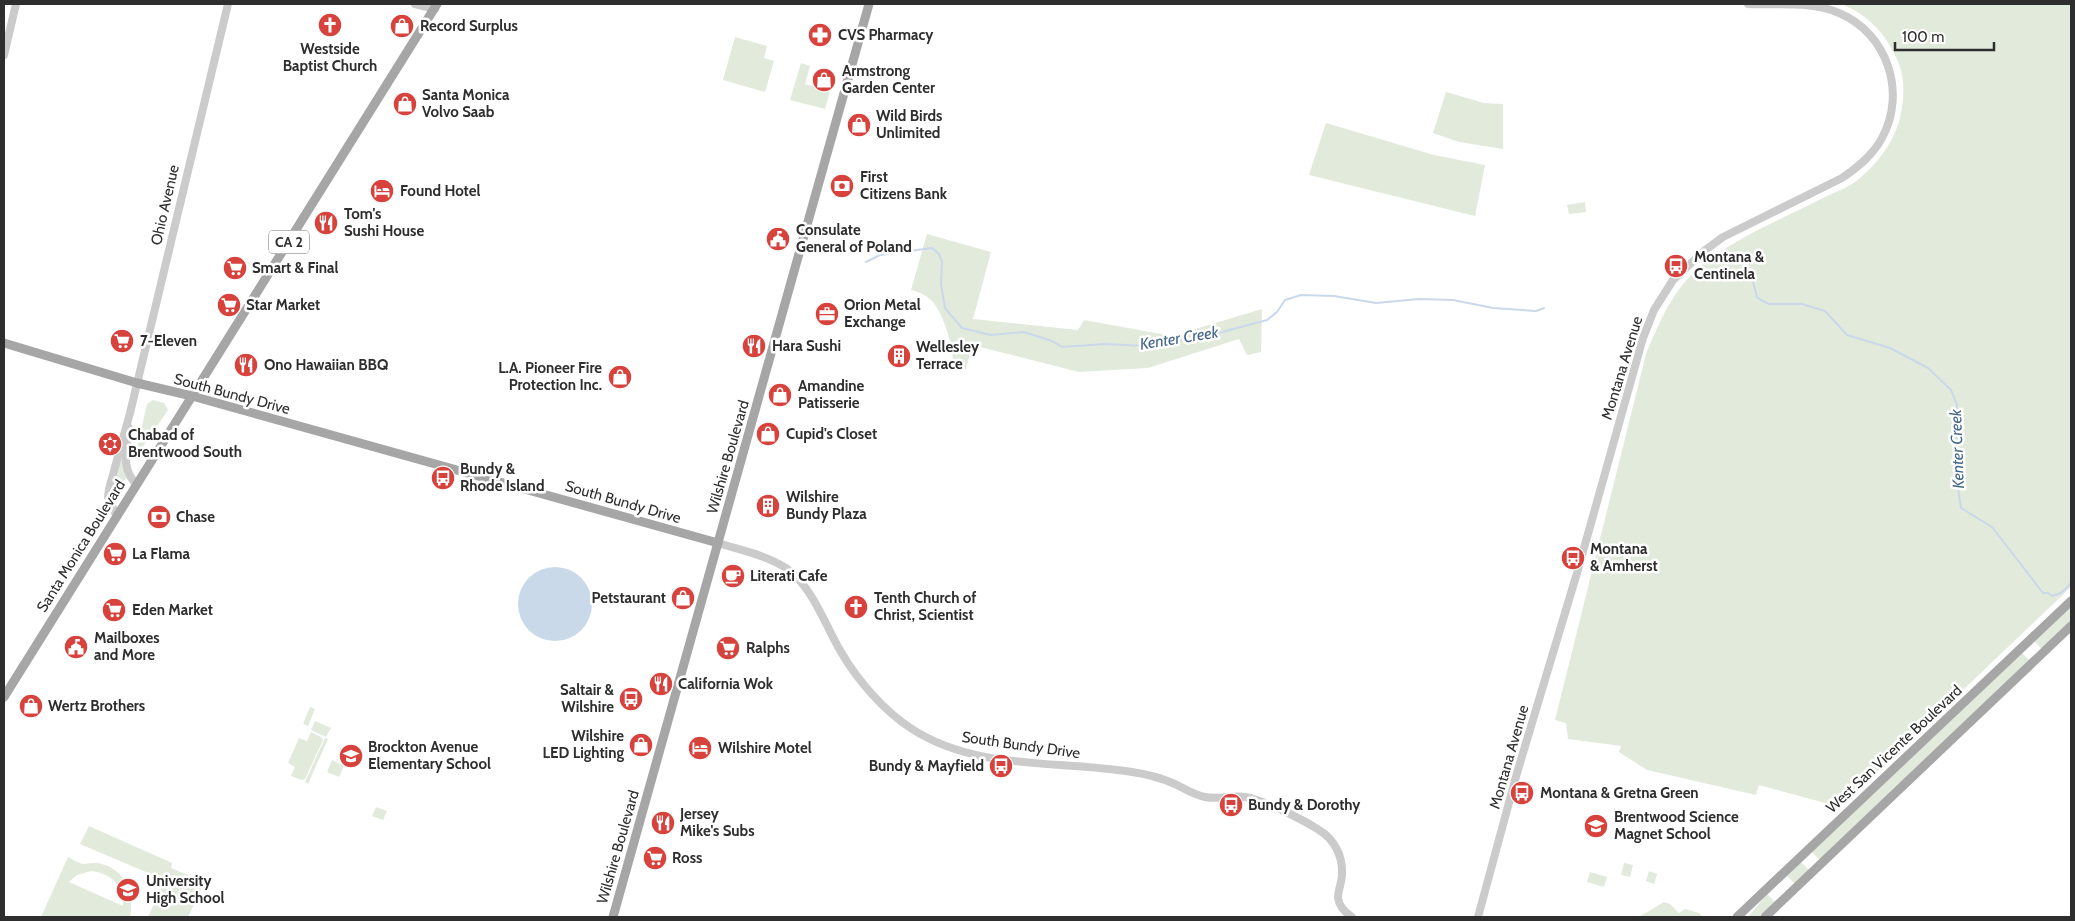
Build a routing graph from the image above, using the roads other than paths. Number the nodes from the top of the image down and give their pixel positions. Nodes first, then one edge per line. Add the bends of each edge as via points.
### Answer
1 (16, 4) edge
2 (228, 4) edge
3 (415, 4) edge
4 (869, 4) edge
5 (1748, 4) edge
6 (436, 7) edge
7 (4, 55) edge
8 (4, 343) edge
9 (137, 383) junction
10 (192, 396) junction
11 (130, 413) junction
12 (137, 484) junction
13 (117, 517) junction
14 (718, 543) junction
15 (2071, 601) edge
16 (2071, 626) edge
17 (4, 696) edge
18 (613, 917) edge
19 (1352, 917) edge
20 (1478, 917) edge
21 (1737, 917) edge
22 (1765, 917) edge

1 - 7 street
2 - 9 street, Ohio Avenue
3 - 6 street
4 - 14 main road, Wilshire Boulevard
5 - 20 street, Montana Avenue via 1826,9 1849,18 1866,30 1878,44 1891,71 1894,90 1889,123 1871,154 1842,178 1723,238 1704,251 1673,280 1654,310 1641,345
6 - 10 main road, Santa Monica Boulevard / CA 2
8 - 9 main road, South Bundy Drive
9 - 10 main road, South Bundy Drive
9 - 11 street, Ohio Avenue
10 - 12 main road, Santa Monica Boulevard / CA 2
10 - 14 main road, South Bundy Drive
11 - 12 street, Ohio Avenue via 126,471
11 - 13 street, Ohio Avenue via 108,489
12 - 13 main road, Santa Monica Boulevard / CA 2
13 - 17 main road, Santa Monica Boulevard / CA 2
14 - 18 main road, Wilshire Boulevard
14 - 19 street, South Bundy Drive via 762,557 788,570 809,593 862,682 894,715 923,736 945,747 975,755 1132,772 1164,779 1202,796 1217,799 1245,797 1261,802 1316,828 1331,840 1342,863 1338,899 1344,911
15 - 21 main road, West San Vicente Boulevard
16 - 22 main road

